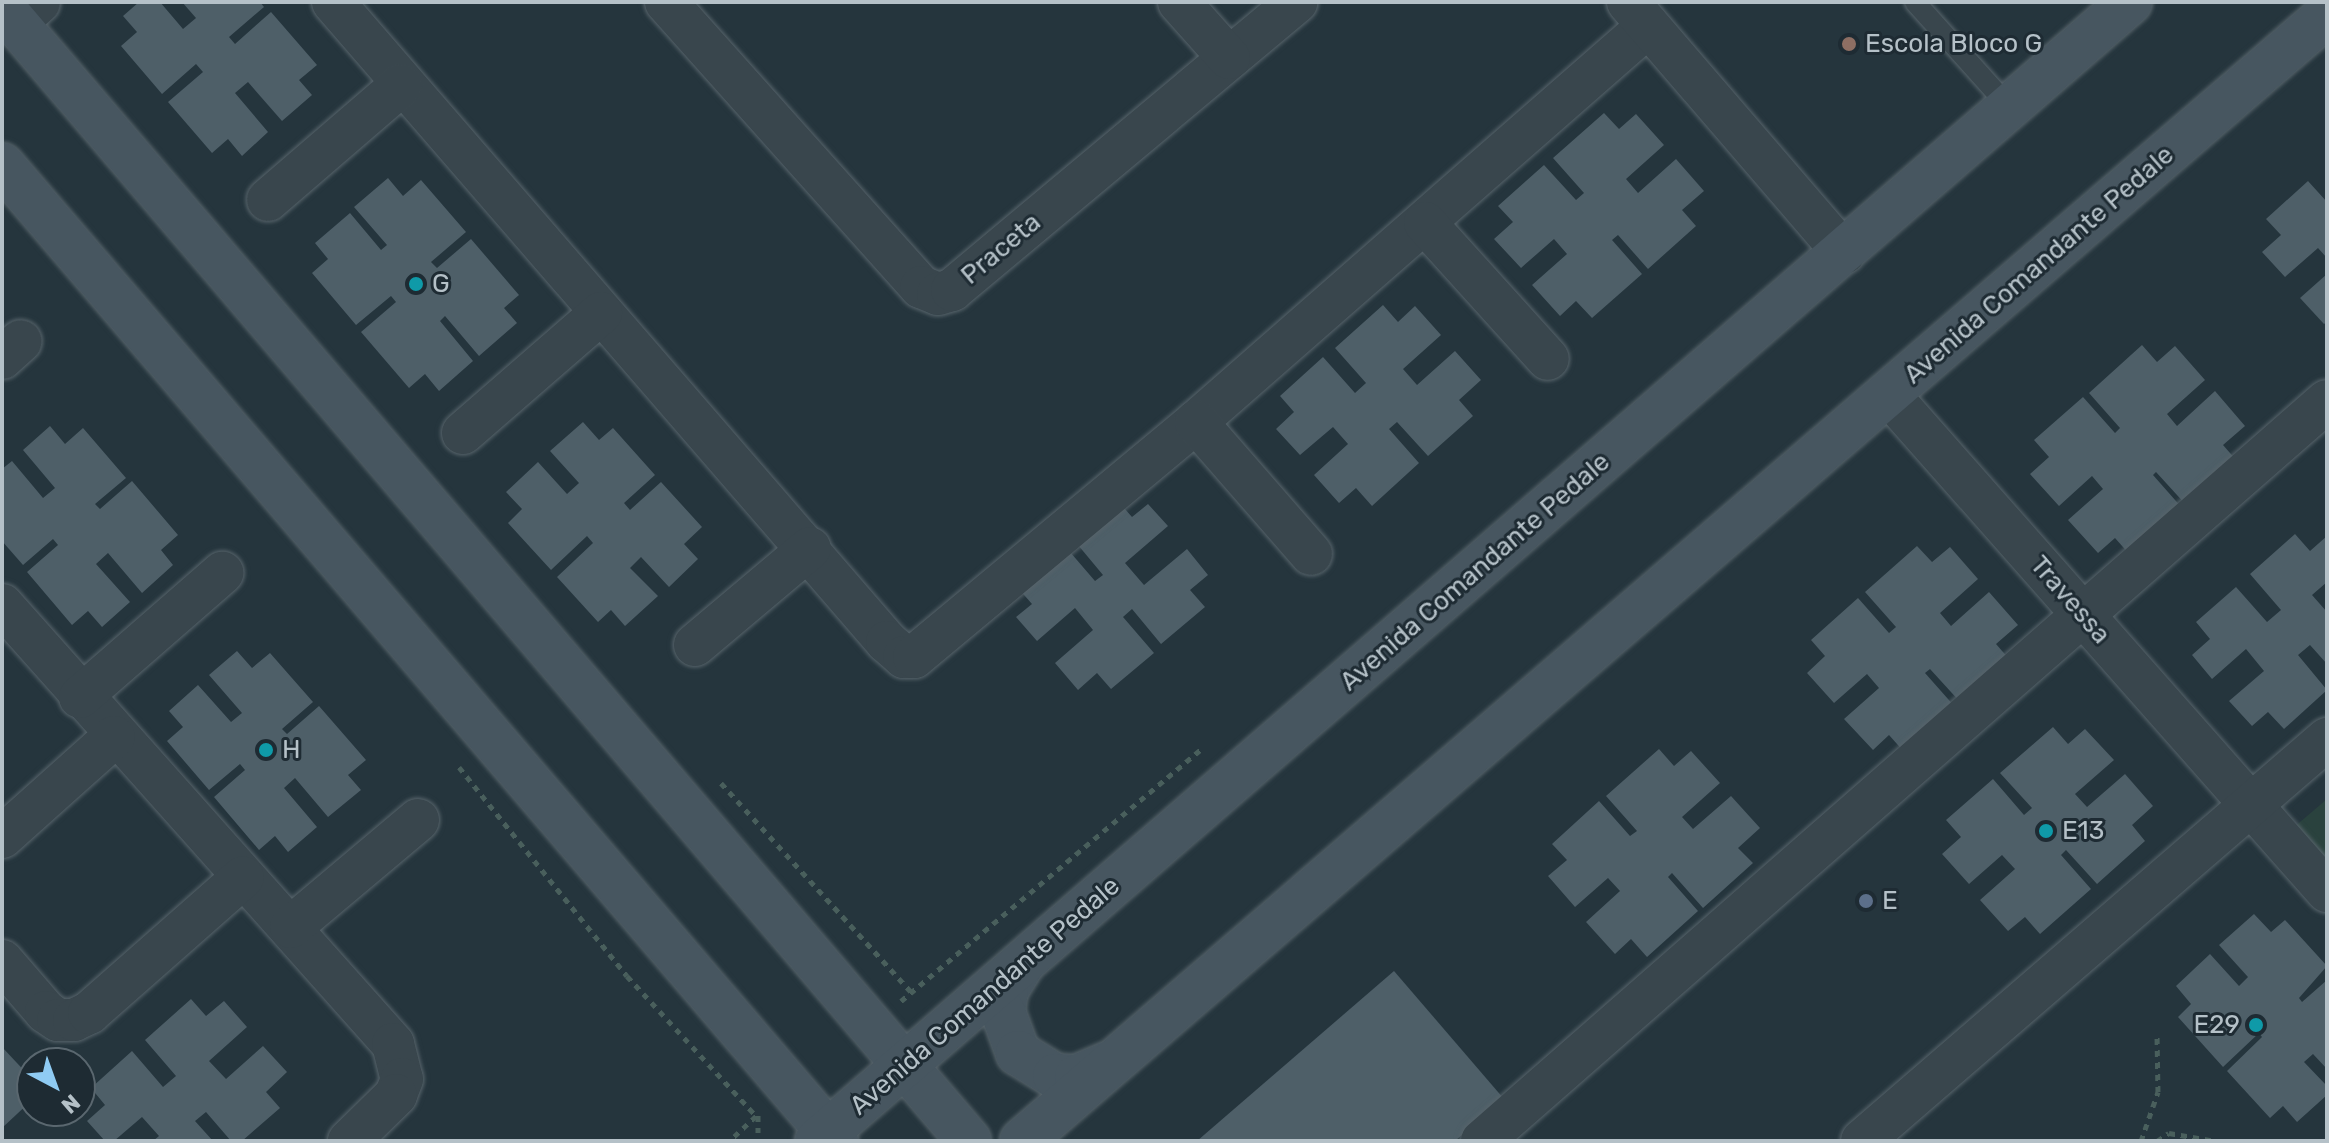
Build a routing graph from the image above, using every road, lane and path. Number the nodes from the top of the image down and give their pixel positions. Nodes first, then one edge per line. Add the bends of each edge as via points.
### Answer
1 (333, 2) edge
2 (666, 2) edge
3 (1179, 2) edge
4 (1296, 2) edge
5 (1915, 2) edge
6 (2123, 6) edge
7 (19, 11) edge
8 (1638, 14) edge
9 (2327, 15) edge
10 (1229, 58) junction
11 (401, 85) junction
12 (2012, 110) junction
13 (2, 165) edge
14 (268, 200) dead end
15 (1425, 223) junction
16 (1844, 253) junction
17 (601, 313) junction
18 (1548, 359) dead end
19 (1889, 395) junction
20 (2327, 401) edge
21 (1196, 422) junction
22 (463, 433) dead end
23 (810, 548) junction
24 (1311, 554) dead end
25 (222, 573) dead end
26 (2, 605) edge
27 (2083, 615) junction
28 (695, 645) dead end
29 (80, 697) junction
30 (114, 737) junction
31 (2327, 739) edge
32 (449, 755) dead end
33 (2249, 806) junction
34 (418, 820) dead end
35 (2, 837) edge
36 (243, 877) junction
37 (2327, 891) edge
38 (291, 927) junction
39 (1032, 955) junction
40 (2, 961) edge
41 (2157, 1033) dead end
42 (1117, 1058) junction
43 (905, 1066) junction
44 (827, 1138) edge
45 (349, 1141) edge
46 (729, 1141) edge
47 (969, 1141) edge
48 (1022, 1141) edge
49 (1482, 1141) edge
50 (1862, 1141) edge
51 (2141, 1141) edge
52 (2157, 1141) edge
53 (2215, 1141) edge

1 - 11 street
2 - 10 street, Praceta via 921,287 938,294 952,290
3 - 10 street
4 - 10 street, Praceta
5 - 12 lane
6 - 12 street, Avenida Comandante Pedale
7 - 43 street
8 - 15 street
8 - 16 street
9 - 19 street, Avenida Comandante Pedale
11 - 14 street
11 - 17 street
12 - 16 street, Avenida Comandante Pedale
13 - 44 street
15 - 18 street
15 - 21 street
16 - 39 street, Avenida Comandante Pedale
17 - 22 street
17 - 23 street
19 - 27 street, Travessa
19 - 42 street, Avenida Comandante Pedale
20 - 27 street
21 - 23 street via 914,657 904,657 887,642
21 - 24 street
23 - 28 street
25 - 29 street
26 - 29 street
27 - 33 street, Travessa
27 - 49 street
29 - 30 street
30 - 35 street
30 - 36 street
31 - 33 street
32 - 46 path via 627,976 756,1116
33 - 37 street, Travessa
33 - 50 street
34 - 38 street
36 - 38 street
36 - 40 street via 89,1013 74,1020 58,1020 46,1012
38 - 45 street via 401,1060 396,1095
39 - 42 street via 1016,970 1005,1001 1007,1034 1018,1053 1035,1068 1077,1077
39 - 43 street, Avenida Comandante Pedale
41 - 51 path via 2158,1092
42 - 48 street, Avenida Comandante Pedale
43 - 44 street, Avenida Comandante Pedale
43 - 47 street
52 - 53 path via 2169,1133

